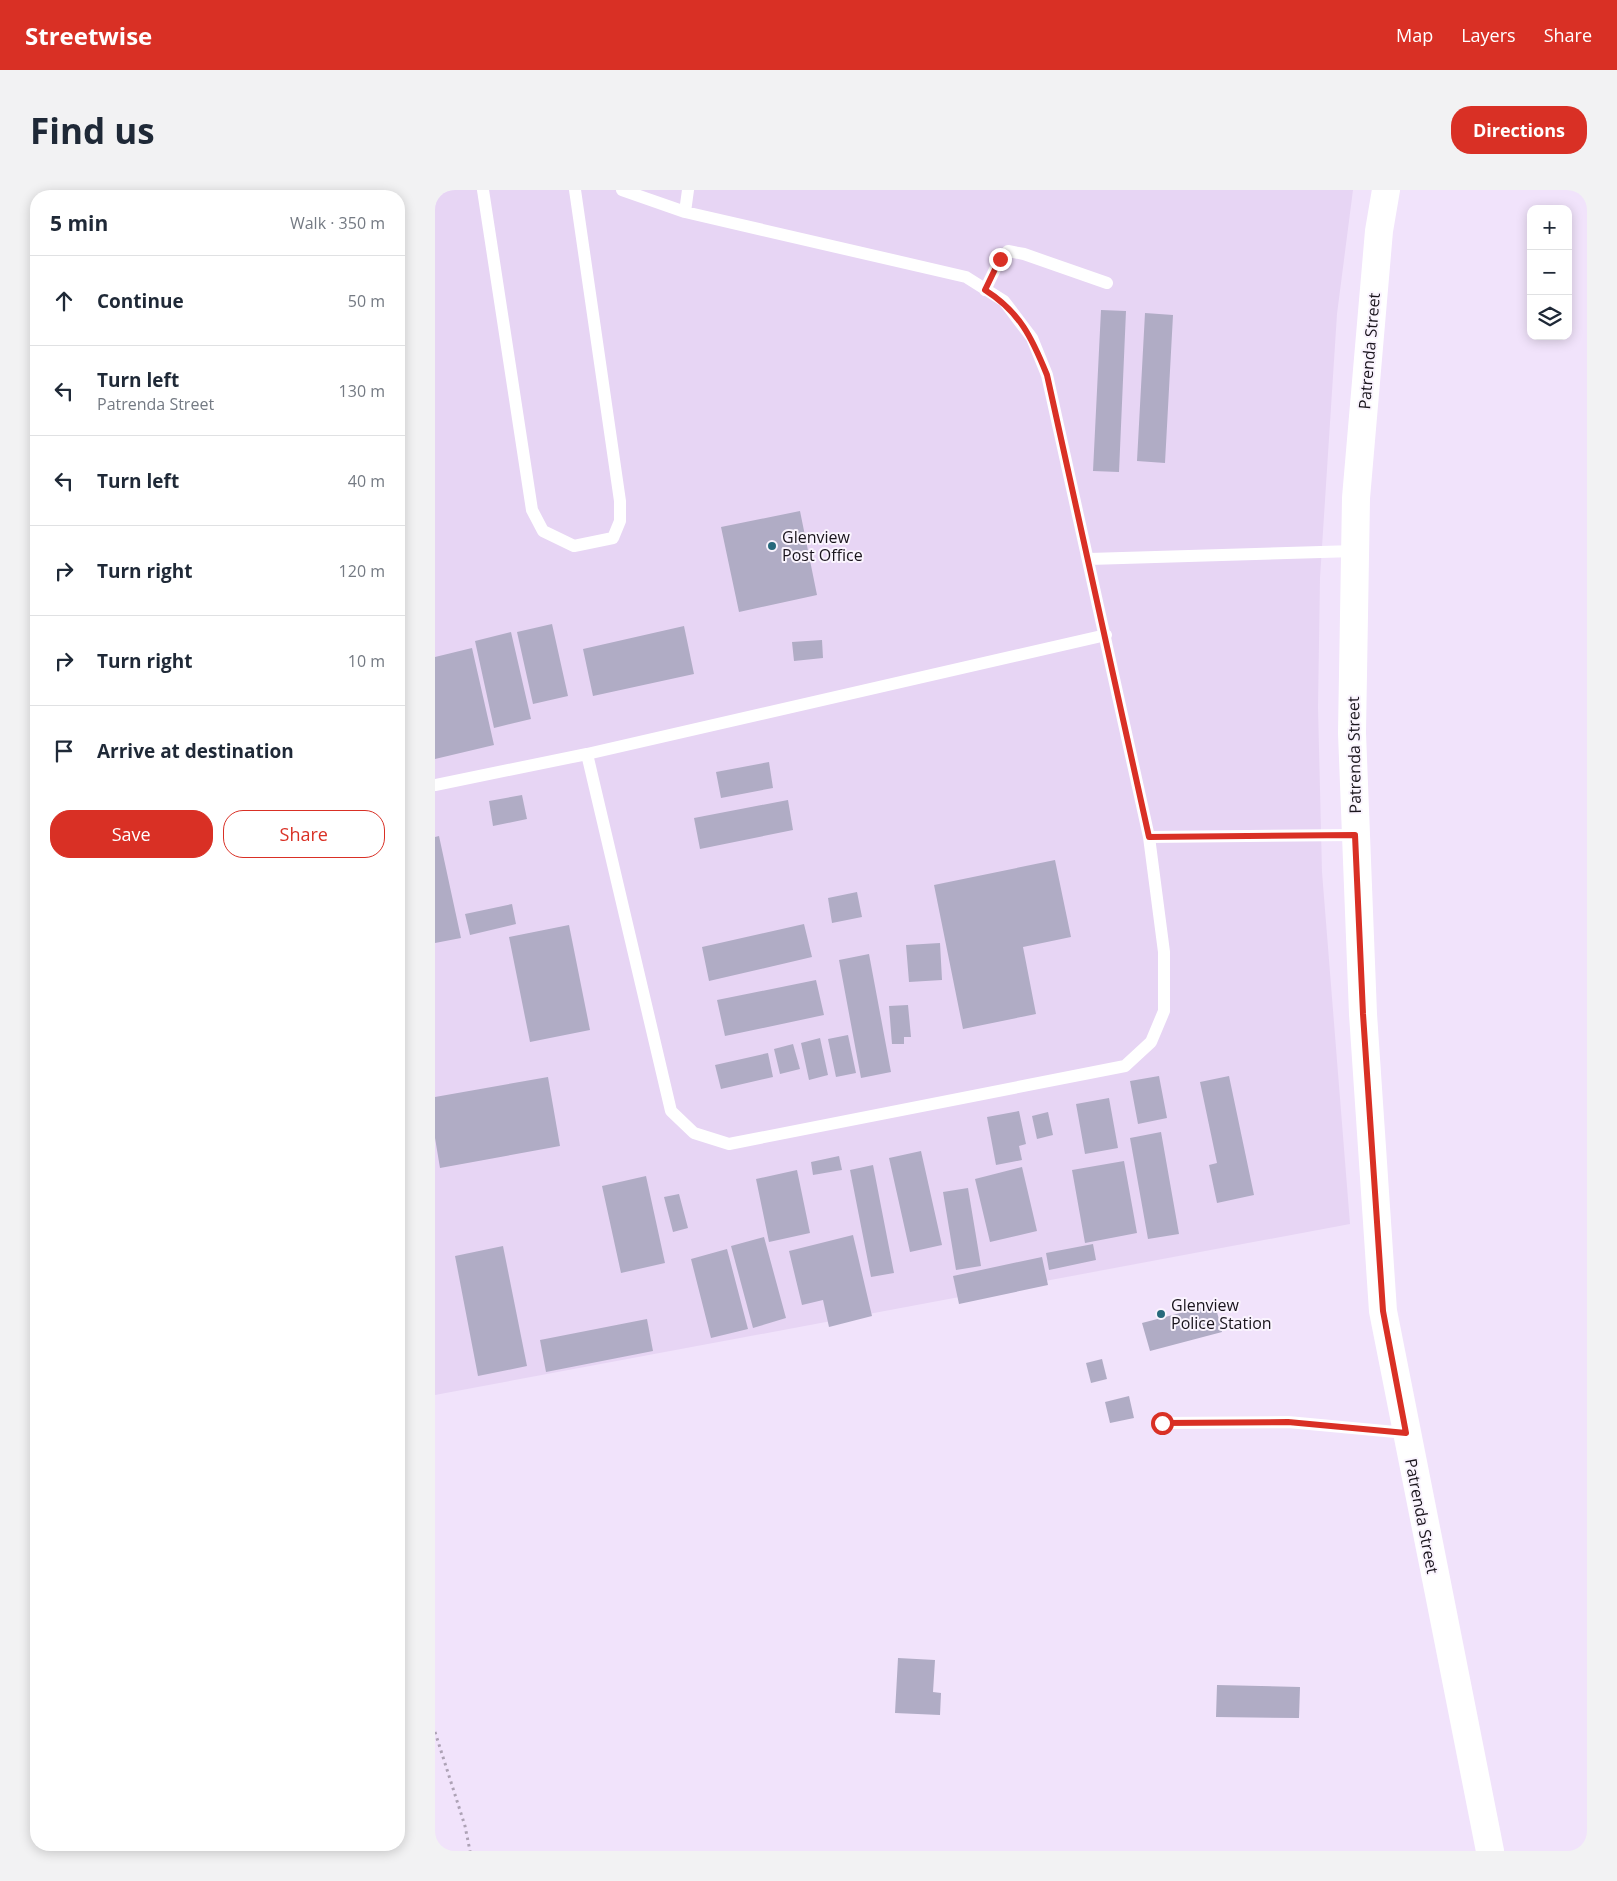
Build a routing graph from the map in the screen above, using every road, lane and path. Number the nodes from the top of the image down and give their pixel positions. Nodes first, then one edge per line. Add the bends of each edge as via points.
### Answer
1 (483, 190) edge
2 (575, 190) edge
3 (622, 190) edge
4 (689, 190) edge
5 (1386, 190) edge
6 (685, 212) junction
7 (1107, 283) dead end
8 (985, 290) junction
9 (1355, 551) junction
10 (1089, 559) junction
11 (1106, 635) junction
12 (587, 754) junction
13 (435, 785) edge
14 (1355, 835) junction
15 (1149, 837) junction
16 (1162, 1423) dead end
17 (1406, 1433) junction
18 (435, 1732) edge
19 (470, 1851) edge
20 (1490, 1851) edge

1 - 2 lane via 532,510 543,532 574,546 613,538 620,521
3 - 6 lane
4 - 6 lane
5 - 9 street, Patrenda Street via 1379,231 1357,488
6 - 8 lane via 933,268 966,277
7 - 8 lane via 1008,251 1000,259
8 - 10 lane via 1004,301 1032,338 1047,375
9 - 10 lane
9 - 14 street, Patrenda Street via 1352,734
10 - 11 lane
11 - 12 lane
11 - 15 lane
12 - 13 lane
12 - 15 lane via 671,1111 694,1133 729,1144 1125,1066 1151,1042 1164,1011 1164,952
14 - 15 lane
14 - 17 street, Patrenda Street via 1363,1014 1383,1311
16 - 17 lane via 1288,1422
17 - 20 street, Patrenda Street
18 - 19 path

